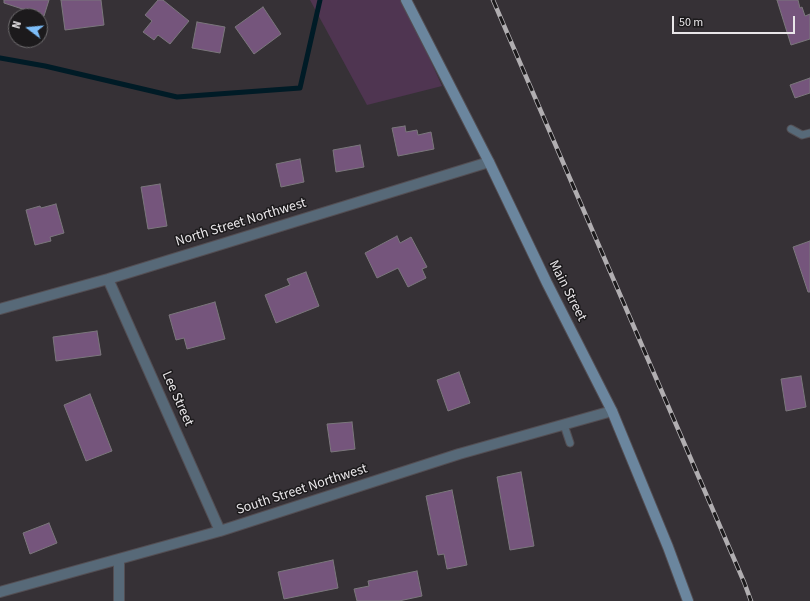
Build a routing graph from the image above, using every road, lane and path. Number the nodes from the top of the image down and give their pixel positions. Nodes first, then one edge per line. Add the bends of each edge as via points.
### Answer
1 (406, 0) edge
2 (792, 129) dead end
3 (810, 133) edge
4 (489, 162) junction
5 (108, 279) junction
6 (0, 309) edge
7 (612, 411) junction
8 (564, 425) junction
9 (570, 443) dead end
10 (220, 531) junction
11 (119, 559) junction
12 (0, 592) edge
13 (119, 601) edge
14 (688, 601) edge

1 - 4 street, Main Street
2 - 3 lane via 802,135
4 - 5 street, North Street Northwest
4 - 7 street, Main Street via 547,284
5 - 6 street, North Street Northwest
5 - 10 street, Lee Street
7 - 8 street, South Street Northwest
7 - 14 street, Main Street
8 - 9 lane
8 - 10 street, South Street Northwest via 459,454
10 - 11 street, South Street Northwest
11 - 12 street, South Street Northwest
11 - 13 street

